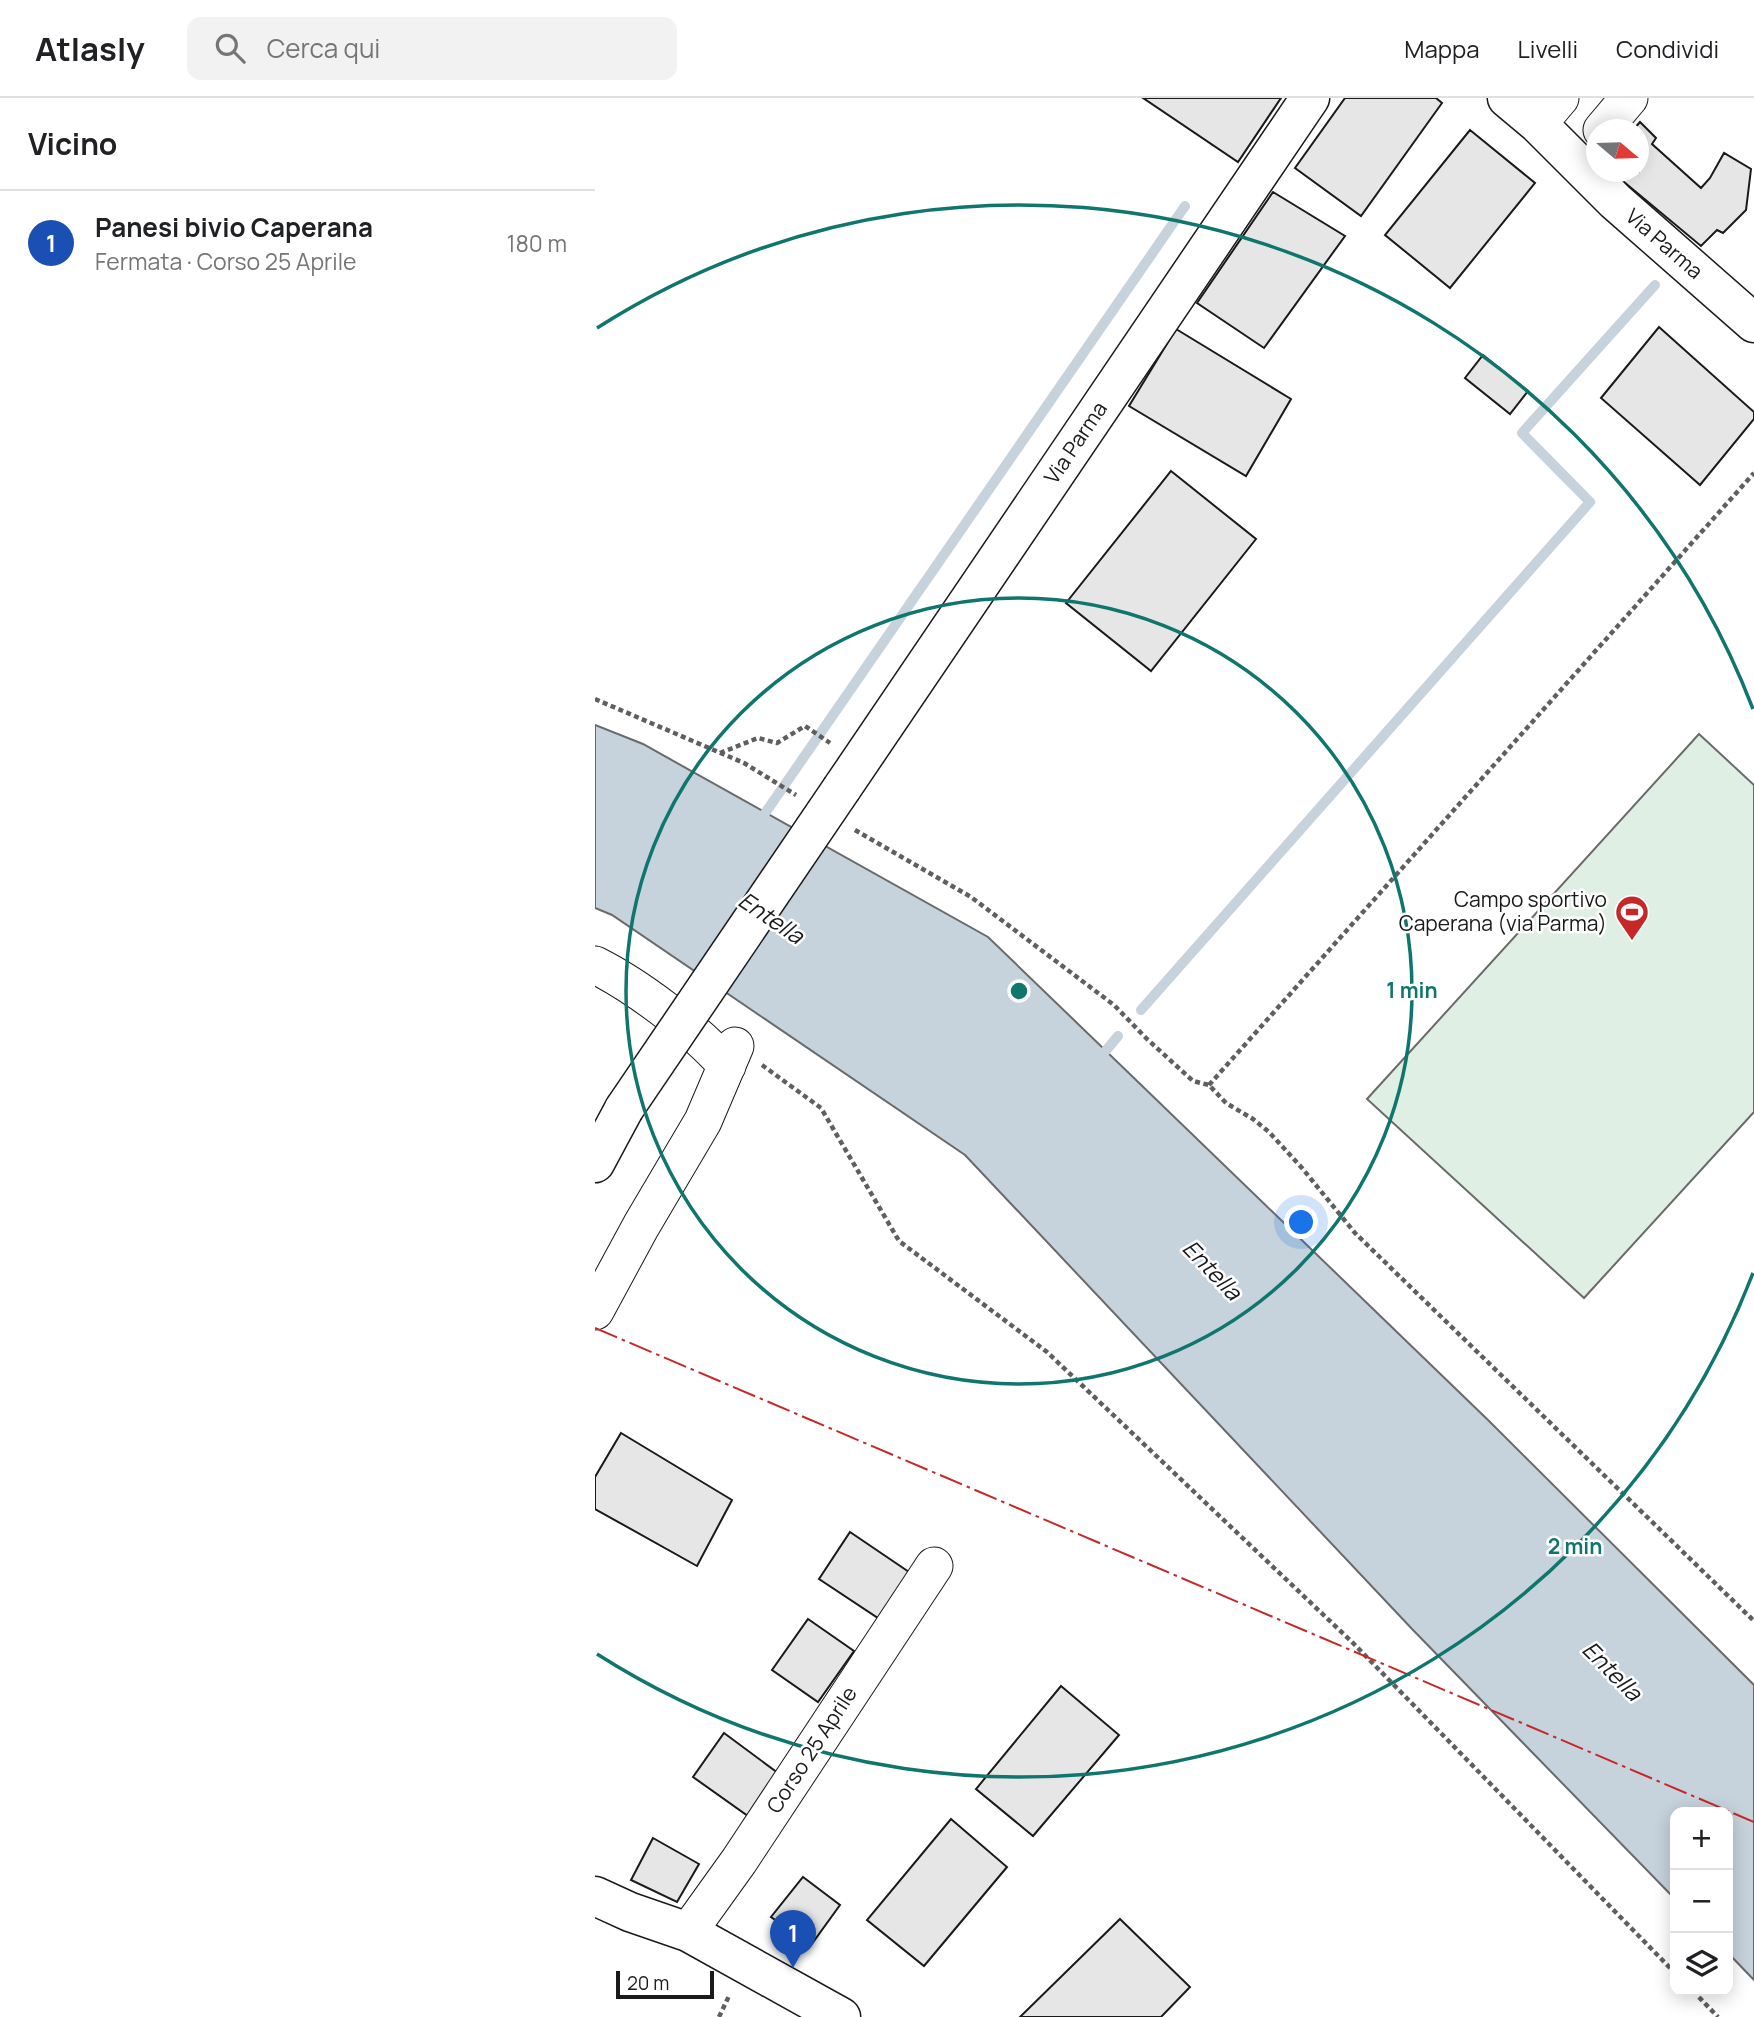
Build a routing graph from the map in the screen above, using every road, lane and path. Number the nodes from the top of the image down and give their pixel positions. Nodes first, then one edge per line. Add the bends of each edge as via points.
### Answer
1 (1310, 98) edge
2 (1507, 98) edge
3 (1629, 98) edge
4 (1549, 111) edge
5 (1611, 119) edge
6 (1586, 150) edge
7 (1604, 182) edge
8 (1754, 323) edge
9 (1754, 473) edge
10 (595, 699) edge
11 (805, 726) dead end
12 (720, 753) junction
13 (798, 796) dead end
14 (853, 829) dead end
15 (595, 965) edge
16 (731, 1056) junction
17 (1209, 1085) junction
18 (595, 1163) edge
19 (595, 1311) edge
20 (934, 1566) dead end
21 (1754, 1621) edge
22 (595, 1896) edge
23 (613, 1909) edge
24 (688, 1932) junction
25 (752, 1966) junction
26 (1670, 1968) edge
27 (1698, 1996) edge
28 (799, 2017) edge
29 (841, 2017) edge
30 (1718, 2017) edge

1 - 18 main road, Via Parma, bridge via 624,1109
2 - 4 main road, Via Parma
3 - 5 street
4 - 6 main road, Via Parma
7 - 8 main road, Via Parma via 1615,201
9 - 17 path
10 - 12 path
11 - 12 path via 777,743 758,738
12 - 13 path
14 - 17 path via 971,897 1114,1005 1193,1081
15 - 16 street
16 - 19 street via 703,1121
16 - 26 path via 821,1108 899,1241 1047,1352 1352,1642
17 - 21 path via 1226,1103 1269,1132 1355,1233
20 - 24 street, Corso 25 Aprile
22 - 23 main road
23 - 24 main road
24 - 25 main road
25 - 28 street
25 - 29 main road
27 - 30 path

